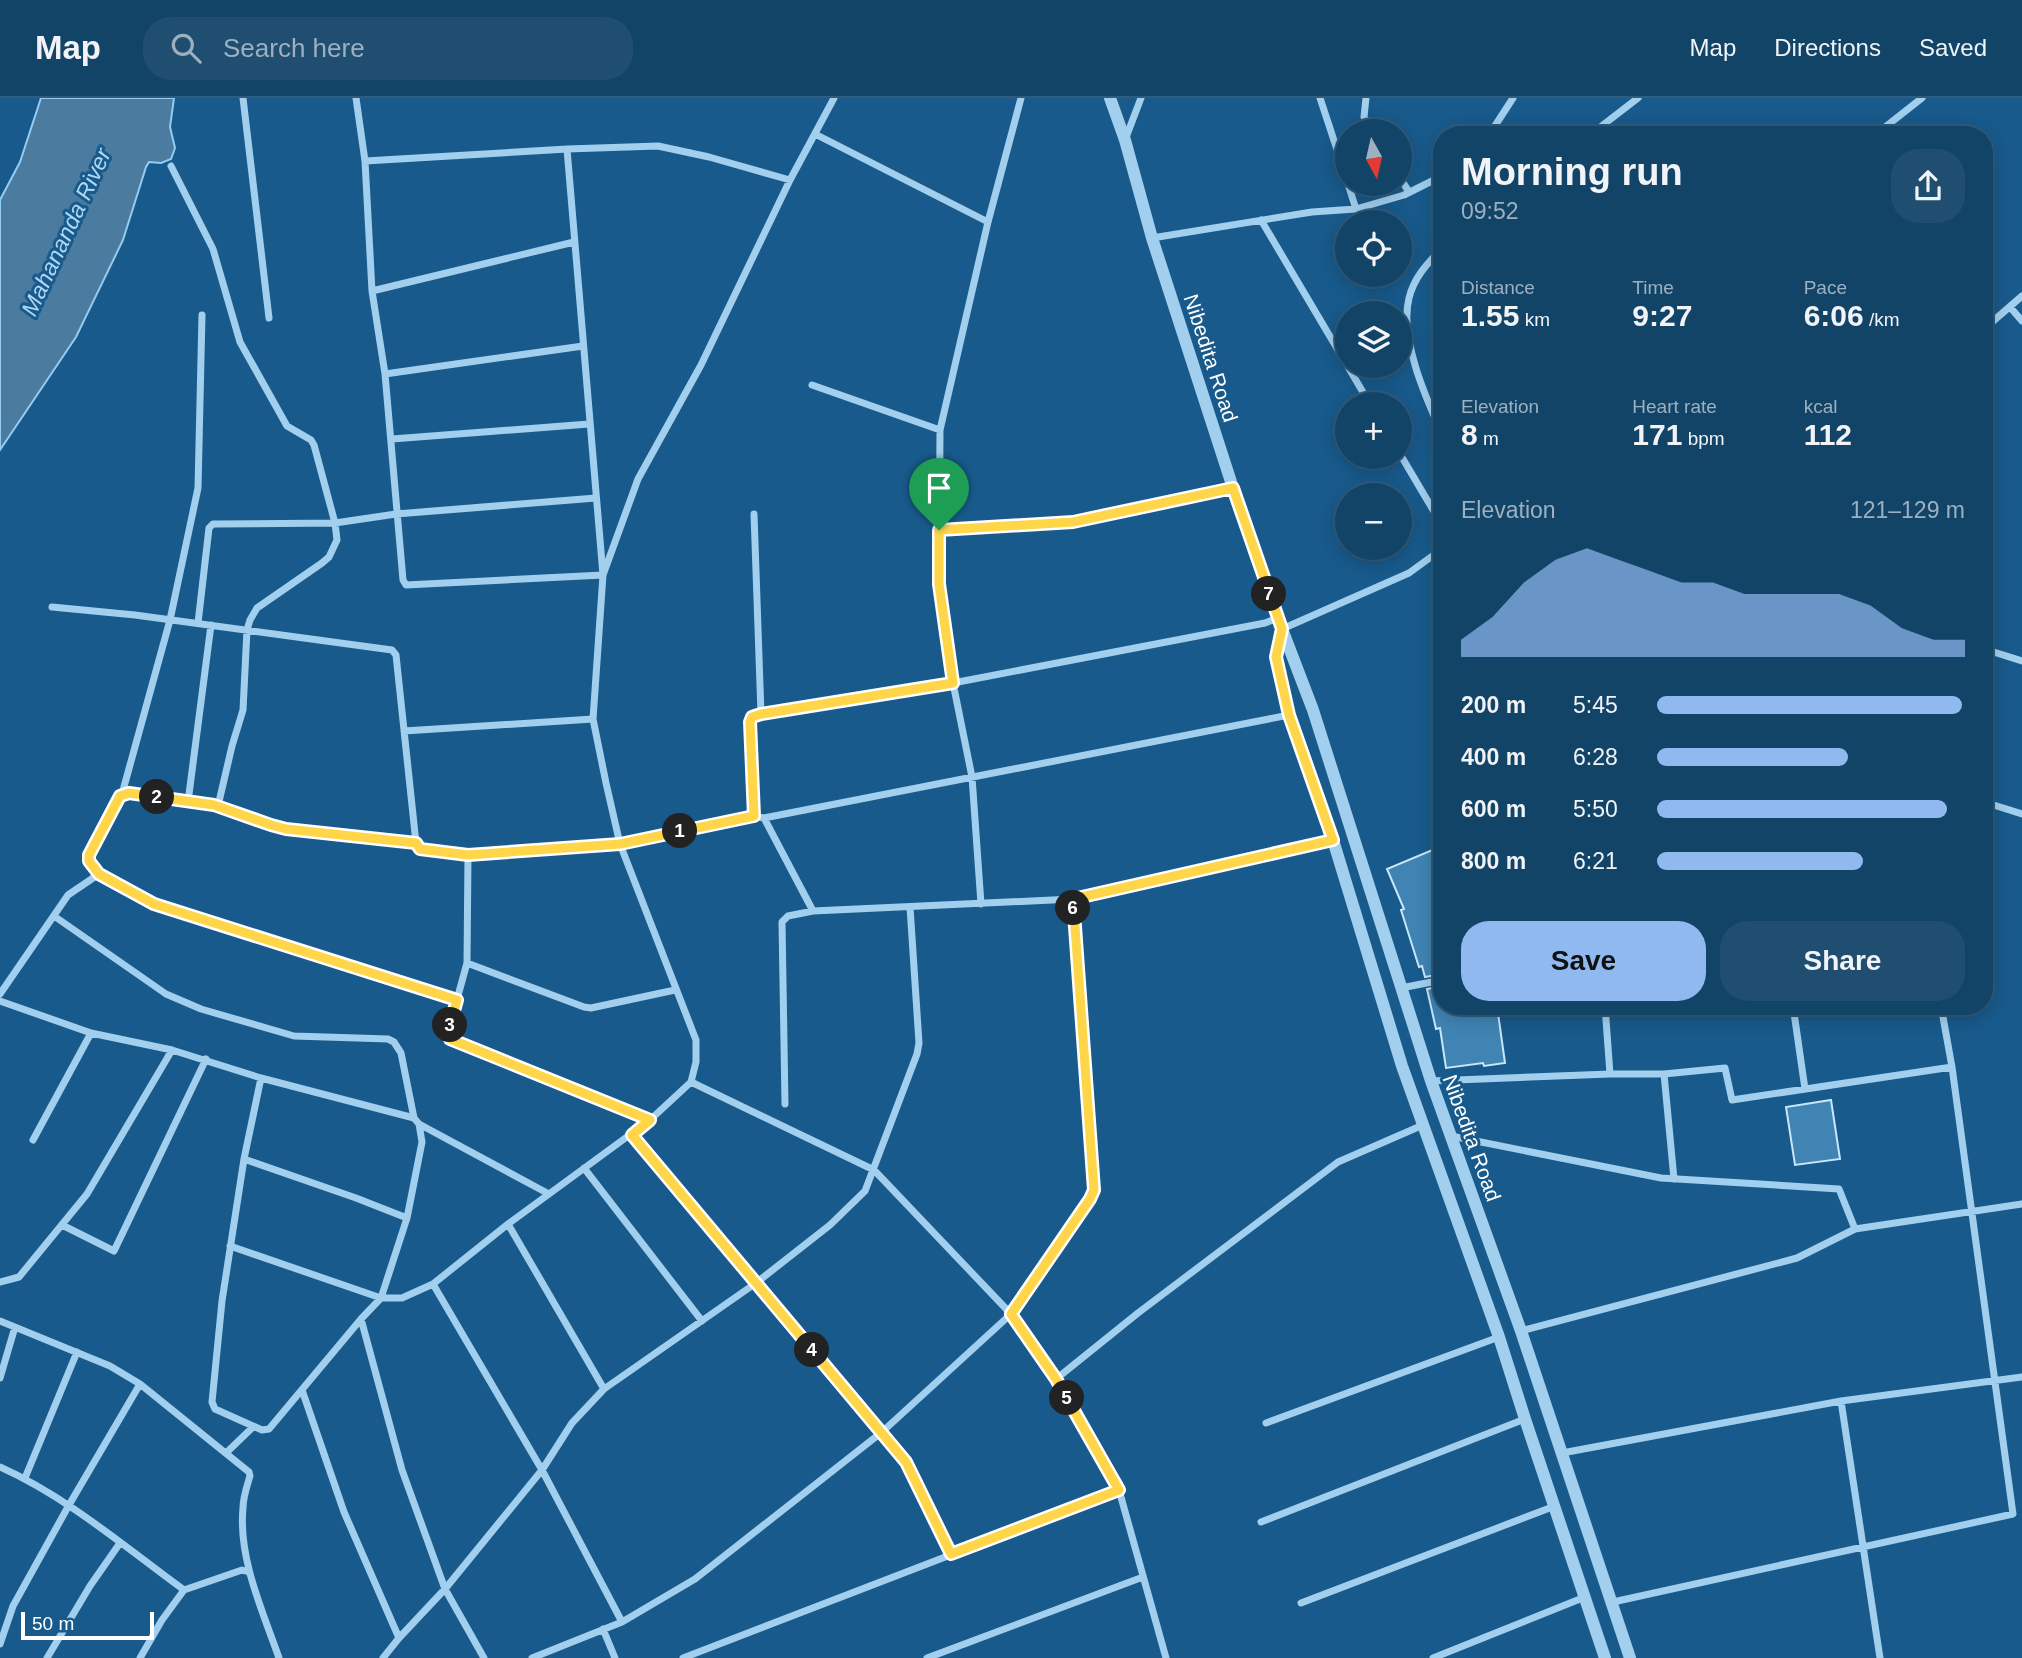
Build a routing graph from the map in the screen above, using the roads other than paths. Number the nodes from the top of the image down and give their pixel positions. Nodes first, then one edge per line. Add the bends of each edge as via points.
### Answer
1 (243, 98) edge
2 (356, 98) edge
3 (834, 98) edge
4 (1021, 98) edge
5 (1110, 98) edge
6 (1141, 98) edge
7 (1320, 98) edge
8 (1366, 98) edge
9 (1513, 98) edge
10 (1638, 98) edge
11 (1922, 98) edge
12 (1365, 119) edge
13 (1495, 126) edge
14 (1602, 126) edge
15 (1886, 126) edge
16 (815, 134) junction
17 (1125, 140) junction
18 (1335, 144) edge
19 (567, 149) junction
20 (365, 161) junction
21 (171, 166) dead end
22 (790, 180) junction
23 (1433, 180) edge
24 (1412, 191) edge
25 (1352, 196) edge
26 (1397, 196) edge
27 (1356, 209) junction
28 (1261, 220) junction
29 (988, 222) junction
30 (1152, 238) junction
31 (574, 242) junction
32 (1433, 257) edge
33 (372, 291) junction
34 (2022, 296) edge
35 (2010, 307) junction
36 (202, 315) dead end
37 (269, 318) dead end
38 (1993, 321) edge
39 (2022, 321) edge
40 (583, 346) junction
41 (385, 374) junction
42 (813, 385) dead end
43 (1363, 392) edge
44 (1433, 414) edge
45 (590, 424) junction
46 (940, 430) junction
47 (391, 439) junction
48 (1409, 469) edge
49 (1233, 488) junction
50 (596, 498) junction
51 (1433, 510) edge
52 (396, 514) junction
53 (754, 514) dead end
54 (335, 523) junction
55 (939, 530) junction
56 (1433, 556) edge
57 (603, 575) junction
58 (52, 607) dead end
59 (170, 620) junction
60 (198, 623) junction
61 (1280, 624) junction
62 (211, 625) junction
63 (247, 630) junction
64 (1993, 652) edge
65 (2022, 661) edge
66 (953, 683) junction
67 (761, 714) junction
68 (1289, 715) junction
69 (593, 719) junction
70 (404, 731) junction
71 (972, 777) junction
72 (122, 794) junction
73 (188, 802) junction
74 (1993, 805) edge
75 (218, 806) junction
76 (2022, 814) edge
77 (754, 816) junction
78 (764, 818) junction
79 (1333, 840) junction
80 (416, 843) junction
81 (620, 844) junction
82 (468, 855) junction
83 (99, 874) junction
84 (1073, 899) junction
85 (981, 904) junction
86 (910, 907) junction
87 (813, 911) junction
88 (54, 916) junction
89 (467, 963) junction
90 (1433, 982) edge
91 (1401, 988) junction
92 (675, 990) junction
93 (0, 994) edge
94 (457, 1000) junction
95 (0, 1001) edge
96 (1606, 1015) edge
97 (1794, 1015) edge
98 (1943, 1015) edge
99 (91, 1033) junction
100 (172, 1050) junction
101 (205, 1059) junction
102 (1952, 1067) junction
103 (1610, 1074) junction
104 (1664, 1074) junction
105 (261, 1078) junction
106 (1431, 1081) junction
107 (691, 1082) junction
108 (1805, 1089) junction
109 (785, 1104) dead end
110 (650, 1120) junction
111 (416, 1121) junction
112 (1423, 1125) junction
113 (632, 1135) junction
114 (1451, 1136) junction
115 (33, 1140) dead end
116 (244, 1159) junction
117 (584, 1168) junction
118 (874, 1170) junction
119 (1674, 1180) junction
120 (549, 1194) junction
121 (2022, 1204) edge
122 (1973, 1212) junction
123 (407, 1218) junction
124 (508, 1224) junction
125 (62, 1226) junction
126 (1855, 1229) junction
127 (230, 1246) junction
128 (0, 1282) edge
129 (756, 1283) junction
130 (433, 1284) junction
131 (381, 1298) junction
132 (1011, 1314) junction
133 (361, 1319) junction
134 (0, 1321) edge
135 (702, 1321) junction
136 (15, 1327) junction
137 (1521, 1331) junction
138 (1499, 1337) junction
139 (77, 1352) junction
140 (2022, 1377) edge
141 (0, 1378) edge
142 (1056, 1379) junction
143 (1996, 1381) junction
144 (140, 1384) junction
145 (604, 1389) junction
146 (302, 1390) junction
147 (1841, 1401) junction
148 (1525, 1419) junction
149 (1266, 1423) dead end
150 (253, 1427) junction
151 (882, 1432) junction
152 (226, 1453) junction
153 (1562, 1453) junction
154 (0, 1467) edge
155 (542, 1470) junction
156 (26, 1478) junction
157 (1119, 1490) junction
158 (69, 1505) junction
159 (1555, 1506) junction
160 (1261, 1522) dead end
161 (120, 1543) junction
162 (1863, 1548) junction
163 (951, 1554) junction
164 (249, 1572) junction
165 (1143, 1577) junction
166 (445, 1589) junction
167 (184, 1590) junction
168 (1585, 1597) junction
169 (1613, 1602) junction
170 (1301, 1603) dead end
171 (622, 1622) junction
172 (603, 1629) junction
173 (399, 1638) junction
174 (0, 1644) edge
175 (1165, 1656) edge
176 (47, 1658) edge
177 (140, 1658) edge
178 (279, 1658) edge
179 (383, 1658) edge
180 (484, 1658) edge
181 (533, 1658) edge
182 (615, 1658) edge
183 (683, 1658) edge
184 (927, 1658) edge
185 (1156, 1658) edge
186 (1433, 1658) edge
187 (1605, 1658) edge
188 (1630, 1658) edge
189 (1880, 1658) edge

1 - 37 street
2 - 20 street
3 - 16 street
4 - 29 street
5 - 17 street, Nibedita Road
6 - 17 street
7 - 18 street
8 - 12 street
9 - 13 street
10 - 14 street
11 - 15 street
16 - 22 street
16 - 29 street
17 - 30 street, Nibedita Road
19 - 20 street
19 - 22 street via 665,147
19 - 31 street
20 - 33 street
21 - 54 street via 213,249 240,342 287,426 314,445
22 - 57 street via 701,365 638,479
23 - 24 street
25 - 27 street
26 - 27 street
27 - 28 street
28 - 30 street
28 - 43 street
29 - 46 street
30 - 49 street, Nibedita Road
31 - 33 street
31 - 40 street
32 - 44 street via 1421,270 1409,296 1406,320 1421,388
33 - 41 street
34 - 35 street
35 - 38 street
35 - 39 street
36 - 59 street via 198,488
40 - 41 street
40 - 45 street
41 - 47 street
42 - 46 street
45 - 47 street
45 - 50 street
46 - 55 street
47 - 52 street
48 - 51 street
49 - 55 street via 1073,522
49 - 61 street, Nibedita Road
50 - 52 street
50 - 57 street
52 - 54 street
52 - 57 street via 406,585
53 - 67 street
54 - 60 street via 210,526
54 - 63 street via 337,540 329,557 257,608
55 - 66 street via 939,584
56 - 61 street via 1409,573
57 - 69 street
58 - 59 street
59 - 60 street
59 - 72 street
60 - 62 street
61 - 66 street via 1265,623
61 - 68 street, Nibedita Road via 1276,657
61 - 91 street, Nibedita Road via 1313,710
62 - 63 street
62 - 73 street
63 - 70 street via 392,650
63 - 75 street via 243,710
64 - 65 street
66 - 67 street
66 - 71 street
67 - 77 street via 750,722
68 - 71 street
68 - 79 street, Nibedita Road
69 - 70 street
69 - 81 street
70 - 80 street
71 - 78 street
71 - 85 street
72 - 73 street
72 - 83 street via 88,856
73 - 75 street
74 - 76 street
75 - 80 street via 286,829
77 - 78 street
77 - 81 street
78 - 87 street
79 - 84 street
79 - 112 street, Nibedita Road
80 - 82 street via 420,849
81 - 82 street
81 - 92 street
82 - 89 street
83 - 88 street via 68,895
83 - 94 street via 154,904
84 - 85 street
84 - 132 street via 1094,1190
85 - 86 street
86 - 87 street
86 - 118 street via 919,1043
87 - 109 street via 788,916 782,922
88 - 93 street
88 - 111 street via 166,994 201,1009 294,1036 394,1042 401,1053
89 - 92 street via 591,1008
89 - 94 street
90 - 91 street
91 - 106 street, Nibedita Road
92 - 107 street via 696,1040
94 - 110 street via 450,1039
95 - 99 street
96 - 103 street
97 - 108 street
98 - 102 street
99 - 100 street
99 - 115 street
100 - 101 street
100 - 125 street via 87,1194
101 - 105 street
101 - 125 street via 114,1251
102 - 108 street
102 - 122 street
103 - 104 street
103 - 106 street
104 - 108 street via 1725,1068 1732,1100
104 - 119 street
105 - 111 street
105 - 116 street
106 - 114 street, Nibedita Road
107 - 110 street
107 - 118 street
110 - 113 street
111 - 120 street
111 - 123 street via 422,1142
112 - 138 street, Nibedita Road
112 - 142 street via 1338,1162
113 - 117 street
113 - 129 street
114 - 119 street
114 - 137 street, Nibedita Road
116 - 123 street
116 - 127 street
117 - 120 street
117 - 135 street
118 - 129 street via 865,1191 830,1225
118 - 132 street
119 - 126 street via 1839,1189
120 - 124 street
121 - 122 street
122 - 126 street
122 - 143 street
123 - 131 street
124 - 130 street
124 - 145 street
125 - 128 street via 19,1277
126 - 137 street via 1797,1258
127 - 131 street
127 - 150 street via 212,1402 215,1409
129 - 135 street
129 - 151 street
130 - 131 street via 402,1298
130 - 155 street
131 - 133 street
132 - 142 street
132 - 151 street
133 - 146 street
133 - 166 street via 401,1470
134 - 136 street
135 - 145 street
136 - 139 street
136 - 141 street
137 - 138 street
137 - 153 street, Nibedita Road
138 - 148 street, Nibedita Road
138 - 149 street
139 - 144 street
139 - 156 street
140 - 143 street
142 - 157 street
143 - 147 street
143 - 162 street via 2013,1514
144 - 152 street
144 - 158 street
145 - 155 street via 572,1423
146 - 150 street via 269,1429
146 - 173 street via 344,1512
147 - 153 street
147 - 162 street
148 - 159 street, Nibedita Road
148 - 160 street
150 - 152 street
151 - 163 street via 915,1477
151 - 171 street via 695,1579
152 - 164 street via 250,1475 242,1517
153 - 169 street, Nibedita Road
154 - 156 street
155 - 166 street
155 - 171 street
156 - 158 street
157 - 163 street
157 - 165 street
158 - 161 street
158 - 174 street via 12,1606
159 - 168 street, Nibedita Road
159 - 170 street
161 - 167 street
161 - 176 street
162 - 169 street
162 - 189 street
163 - 183 street
164 - 167 street via 242,1570
164 - 178 street
165 - 175 street
165 - 184 street
166 - 173 street
166 - 180 street
167 - 177 street
168 - 186 street
168 - 187 street, Nibedita Road
169 - 188 street, Nibedita Road
171 - 172 street
172 - 181 street
172 - 182 street
173 - 179 street
175 - 185 street

